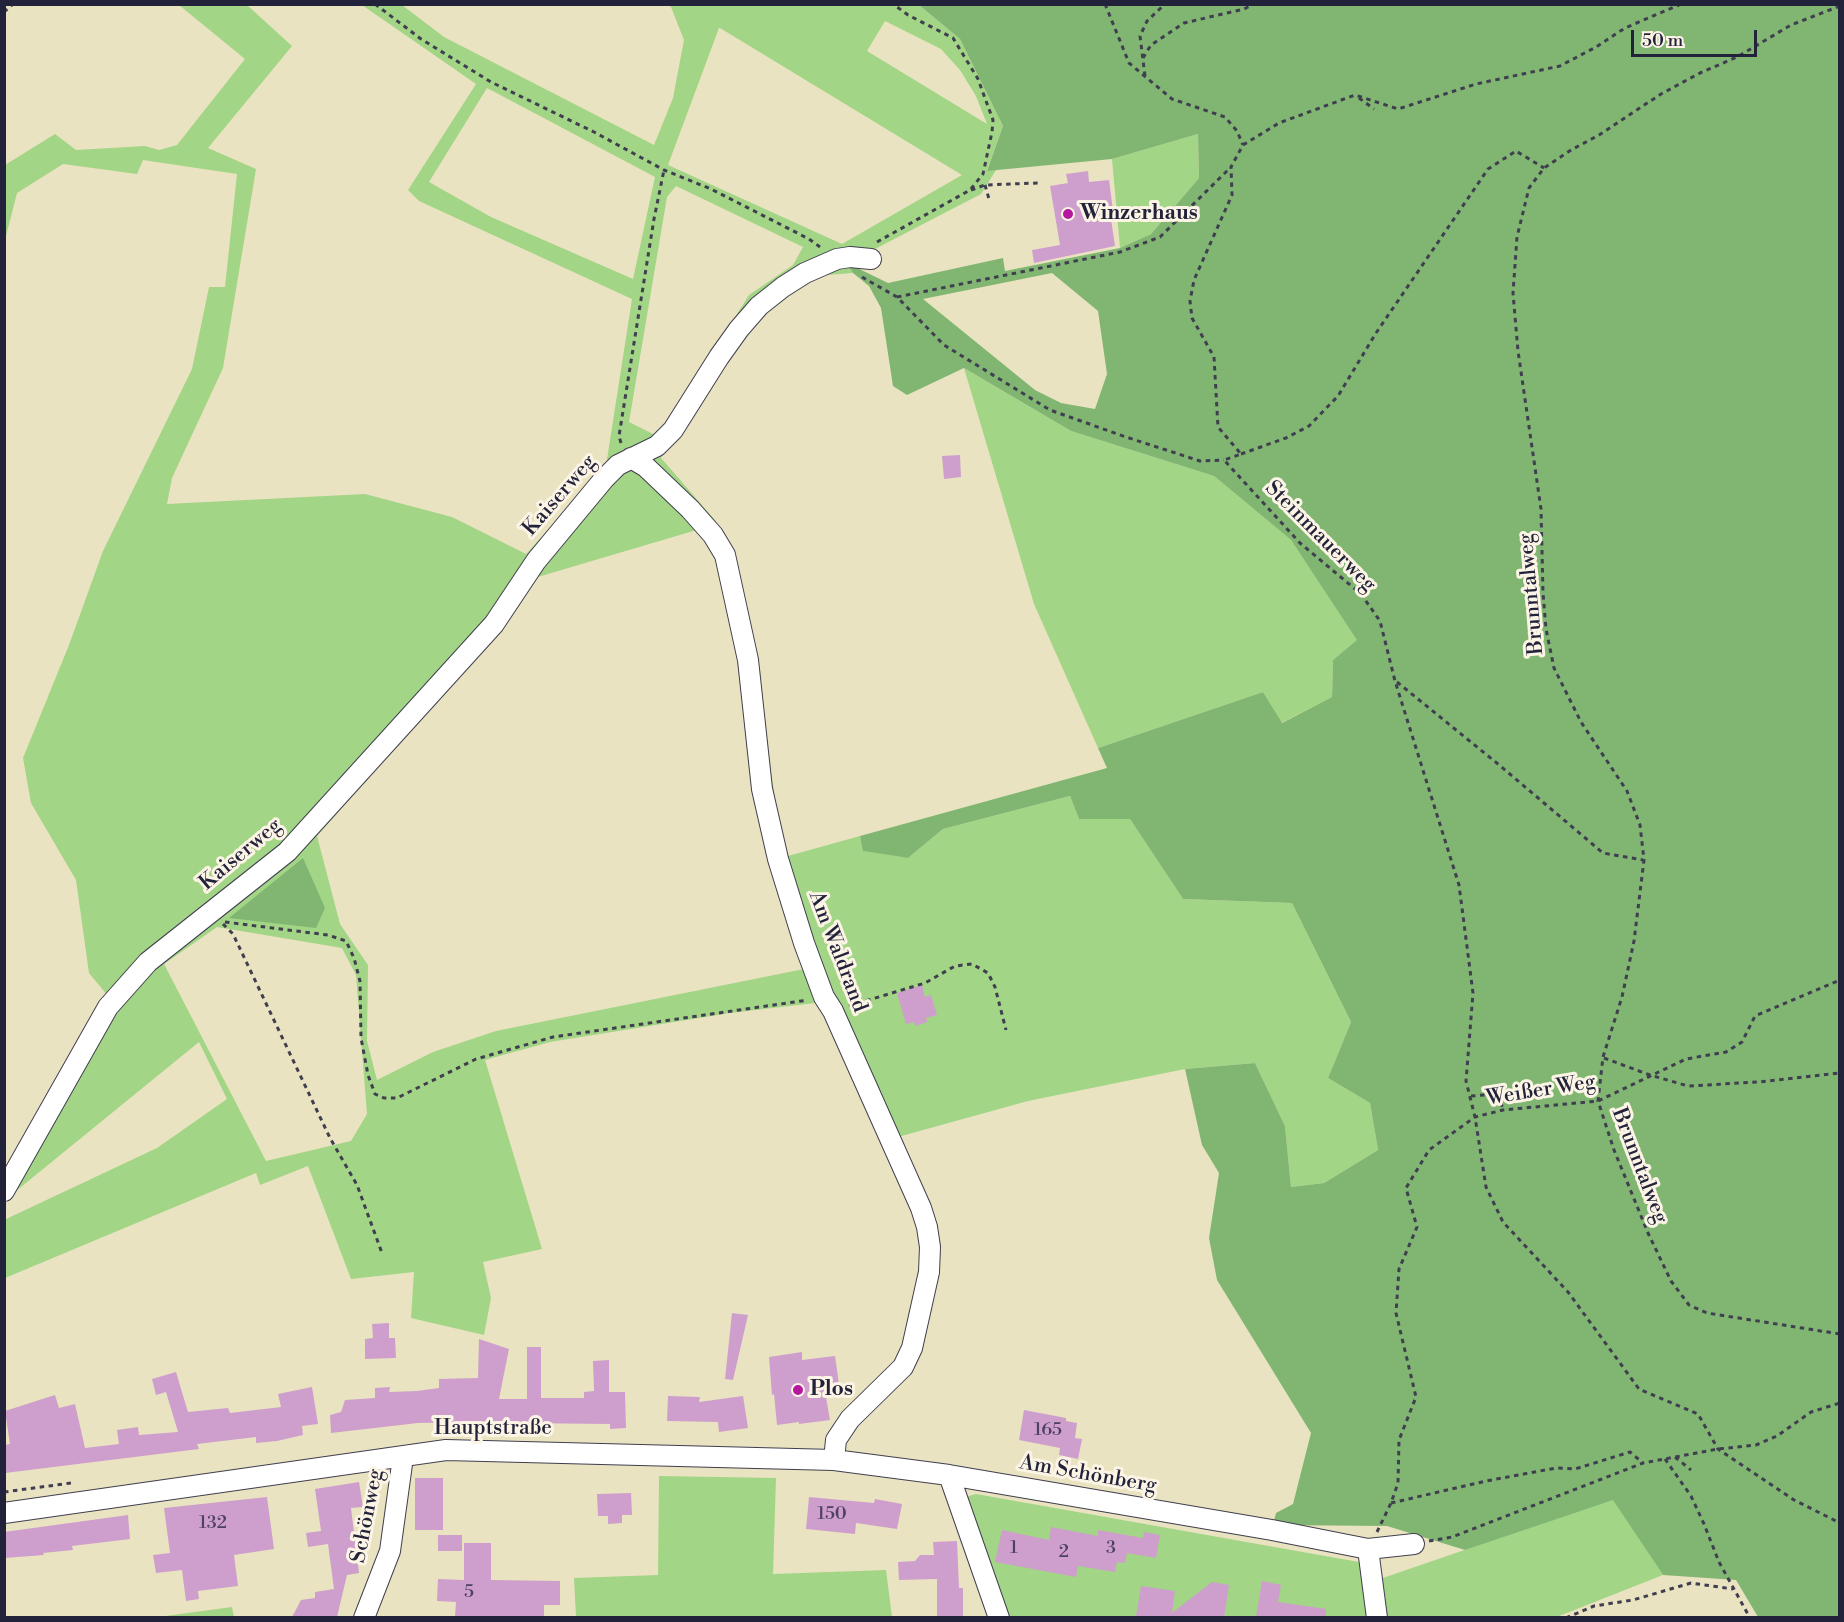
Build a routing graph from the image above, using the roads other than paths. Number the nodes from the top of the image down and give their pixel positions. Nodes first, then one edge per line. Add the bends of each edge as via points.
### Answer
1 (871, 259) dead end
2 (631, 458) junction
3 (4, 1191) edge
4 (403, 1457) junction
5 (834, 1460) junction
6 (949, 1474) junction
7 (4, 1513) edge
8 (1414, 1544) road end
9 (1368, 1550) junction
10 (364, 1617) edge
11 (999, 1617) edge
12 (1377, 1617) edge

1 - 2 street, Kaiserweg via 843,258 805,273 759,306 719,357 673,430 657,446
2 - 3 street, Kaiserweg via 604,479 536,561 494,624 286,852 148,962 108,1007
2 - 5 street, Am Waldrand via 646,467 690,509 725,555 747,660 769,824 804,943 921,1208 930,1247 929,1272 912,1348 903,1367 850,1419 836,1440
4 - 5 street, Hauptstraße via 446,1450
4 - 7 street, Hauptstraße
4 - 10 street, Schönweg via 390,1551
5 - 6 street, Hauptstraße
6 - 9 street, Am Schönberg
6 - 11 street
8 - 9 street, Am Schönberg
9 - 12 street

